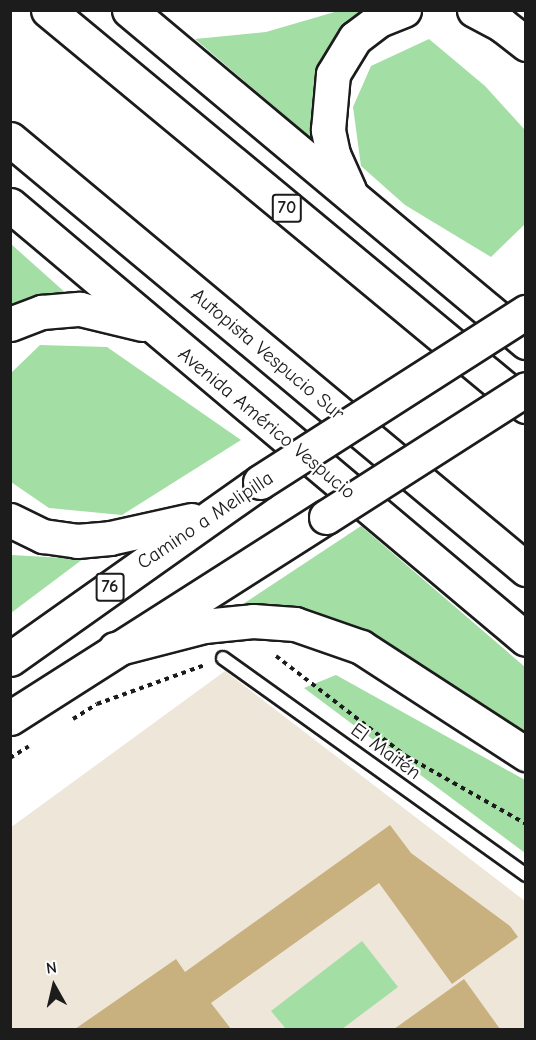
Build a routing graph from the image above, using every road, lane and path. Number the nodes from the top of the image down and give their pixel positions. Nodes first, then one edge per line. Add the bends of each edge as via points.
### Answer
1 (48, 10) edge
2 (129, 10) edge
3 (404, 10) edge
4 (474, 10) edge
5 (525, 44) edge
6 (10, 139) edge
7 (355, 199) junction
8 (10, 205) edge
9 (525, 312) edge
10 (10, 324) edge
11 (156, 330) junction
12 (525, 342) edge
13 (525, 389) edge
14 (525, 406) edge
15 (210, 515) junction
16 (10, 520) edge
17 (525, 569) edge
18 (525, 639) edge
19 (115, 650) junction
20 (271, 652) dead end
21 (223, 658) joint
22 (10, 659) edge
23 (10, 718) edge
24 (68, 722) dead end
25 (39, 740) dead end
26 (525, 754) edge
27 (10, 758) edge
28 (525, 824) edge
29 (525, 875) edge

1 - 14 main road, 70
2 - 7 main road
3 - 7 main road via 379,20 355,38 333,74 328,130 341,177
4 - 5 main road via 502,25
6 - 17 main road, Autopista Vespucio Sur
7 - 12 main road
8 - 11 main road, Avenida Américo Vespucio
9 - 15 main road, Camino a Melipilla / 76, bridge
10 - 11 main road via 42,312 80,309 106,312
11 - 18 main road, Avenida Américo Vespucio
13 - 19 main road, bridge via 171,620
15 - 16 main road via 110,538 77,541 43,536
15 - 22 main road, Camino a Melipilla / 76
19 - 23 main road
19 - 26 main road via 229,623 277,622 314,628 361,647
20 - 28 path via 406,756
21 - 24 path via 96,704
21 - 29 lane, El Maitén
25 - 27 path

